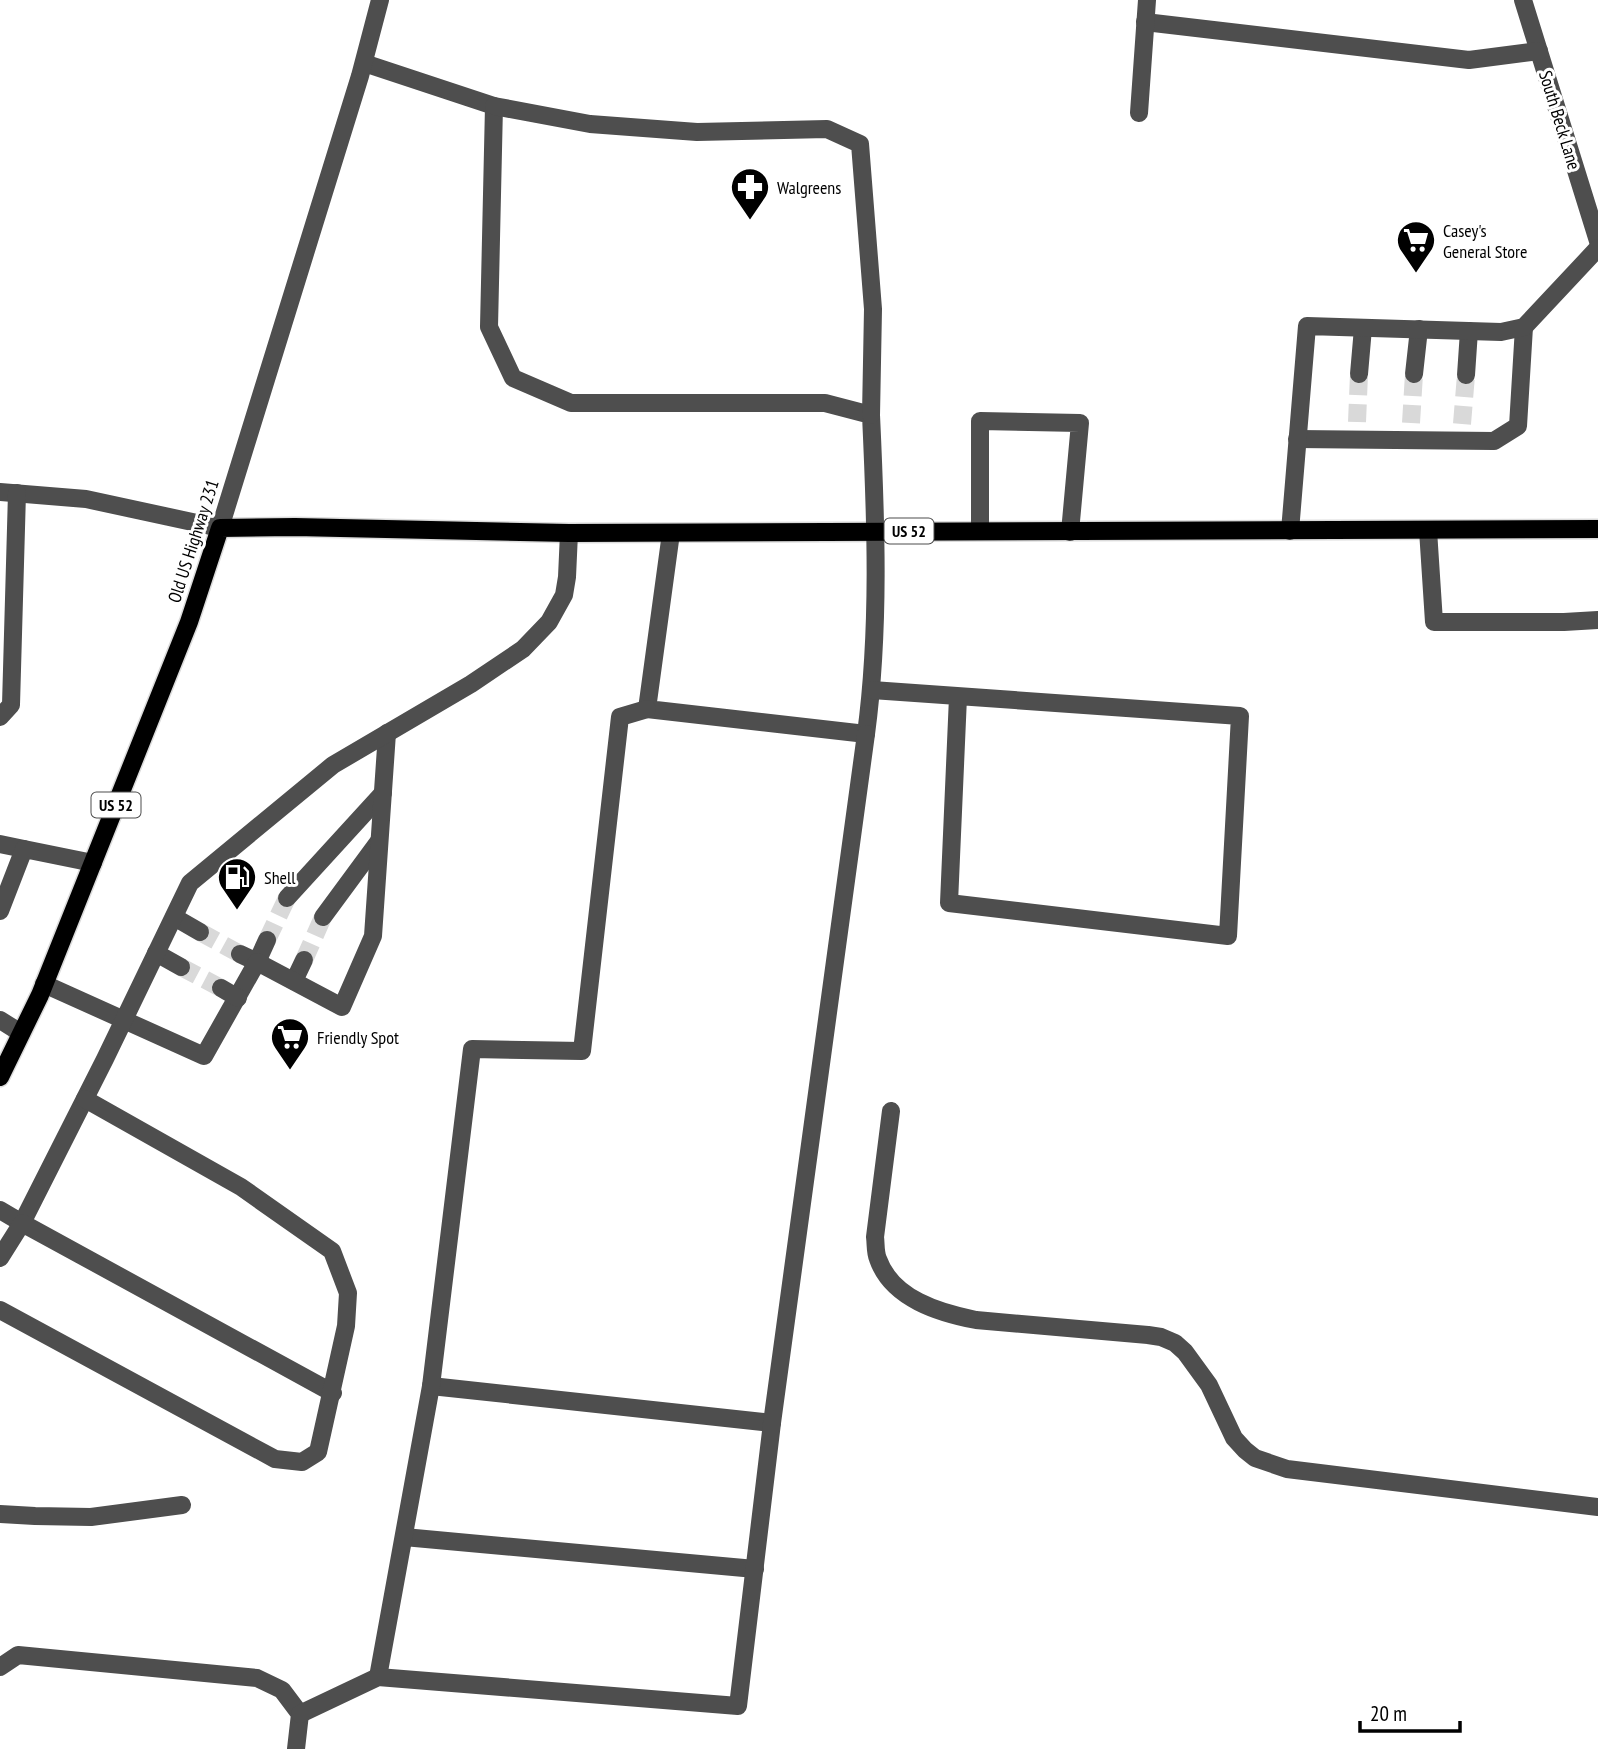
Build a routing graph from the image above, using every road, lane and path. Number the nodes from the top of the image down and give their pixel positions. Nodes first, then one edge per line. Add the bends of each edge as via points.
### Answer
1 (380, 0) edge
2 (1147, 0) edge
3 (1523, 0) edge
4 (1145, 22) junction
5 (1539, 51) junction
6 (364, 63) junction
7 (494, 106) junction
8 (1139, 113) dead end
9 (1598, 241) edge
10 (1598, 248) edge
11 (1524, 327) junction
12 (1363, 328) junction
13 (1419, 330) junction
14 (1469, 331) junction
15 (1359, 374) tunnel mouth
16 (1414, 374) tunnel mouth
17 (1466, 375) tunnel mouth
18 (871, 415) junction
19 (1297, 439) junction
20 (8, 492) edge
21 (220, 528) junction
22 (1598, 529) edge
23 (980, 530) junction
24 (1428, 530) junction
25 (876, 531) junction
26 (1290, 531) junction
27 (1070, 532) junction
28 (569, 533) junction
29 (671, 533) junction
30 (1598, 620) edge
31 (872, 690) junction
32 (958, 697) junction
33 (647, 709) junction
34 (0, 717) edge
35 (387, 733) junction
36 (866, 734) junction
37 (383, 793) junction
38 (380, 840) junction
39 (0, 844) edge
40 (24, 849) junction
41 (93, 863) junction
42 (287, 898) tunnel mouth
43 (0, 911) edge
44 (173, 917) junction
45 (323, 917) tunnel mouth
46 (200, 932) tunnel mouth
47 (267, 940) tunnel mouth
48 (156, 953) junction
49 (240, 954) tunnel mouth
50 (304, 960) tunnel mouth
51 (257, 962) junction
52 (181, 967) tunnel mouth
53 (294, 981) junction
54 (44, 984) junction
55 (221, 988) tunnel mouth
56 (238, 998) junction
57 (0, 1020) edge
58 (124, 1021) junction
59 (21, 1033) junction
60 (0, 1077) edge
61 (85, 1099) junction
62 (891, 1111) dead end
63 (0, 1210) edge
64 (22, 1223) junction
65 (0, 1258) edge
66 (0, 1310) edge
67 (430, 1386) junction
68 (333, 1393) junction
69 (772, 1423) junction
70 (183, 1504) dead end
71 (1598, 1507) edge
72 (0, 1514) edge
73 (404, 1537) junction
74 (755, 1569) junction
75 (0, 1667) edge
76 (378, 1677) junction
77 (300, 1714) junction
78 (296, 1749) edge

1 - 6 street, Old US Highway 231
2 - 4 street
3 - 5 street, South Beck Lane
4 - 5 street via 1469,60
4 - 8 street
5 - 9 street, South Beck Lane
6 - 7 street
6 - 21 street, Old US Highway 231
7 - 18 street via 489,327 513,378 571,403 825,403
7 - 18 street via 590,124 697,132 827,129 860,144 873,309
10 - 11 street
11 - 14 street
11 - 19 street via 1518,426 1494,441 1462,432 1411,431 1357,431
12 - 13 street
12 - 15 street
12 - 19 street via 1307,326
13 - 14 street
13 - 16 street
14 - 17 street
18 - 25 street
19 - 26 street
20 - 21 street via 86,499
20 - 34 street via 11,705
21 - 28 main road, US 52
21 - 41 main road, Old US Highway 231 / US 52 via 189,622
22 - 24 main road, US 52
23 - 25 main road, US 52
23 - 27 main road, US 52
23 - 27 street via 980,421 1080,423
24 - 26 main road, US 52
24 - 30 street via 1434,622
25 - 29 main road, US 52
25 - 31 street
26 - 27 main road, US 52
28 - 29 main road, US 52
28 - 35 street via 564,595 549,622 523,649
29 - 33 street
31 - 32 street
31 - 36 street
32 - 32 street via 1240,716 1228,936 949,903
33 - 36 street
33 - 67 street via 620,717 582,1051 471,1049
35 - 37 street
35 - 44 street via 333,765 190,883
36 - 69 street
37 - 38 street
37 - 42 street
38 - 45 street
38 - 53 street via 373,936 342,1007
39 - 40 street
40 - 41 street
40 - 43 street
41 - 54 main road, Old US Highway 231 / US 52
44 - 46 street
44 - 48 street
47 - 51 street
48 - 52 street
48 - 58 street
49 - 51 street
50 - 53 street
51 - 53 street
51 - 56 street
54 - 58 street
54 - 59 main road, Old US Highway 231 / US 52
55 - 56 street
56 - 58 street via 204,1056
57 - 59 street
58 - 61 street
59 - 60 main road, Old US Highway 231 / US 52
61 - 64 street
61 - 68 street via 241,1187 332,1251 348,1293
62 - 71 street via 875,1237 877,1257 890,1280 926,1306 976,1320 1148,1335 1175,1343 1209,1385 1234,1438 1255,1458 1287,1469
63 - 64 street
64 - 65 street
64 - 68 street
66 - 68 street via 275,1459 302,1462 318,1452
67 - 69 street
67 - 73 street
69 - 74 street
70 - 72 street via 91,1517
73 - 74 street
73 - 76 street
74 - 76 street via 738,1706
75 - 77 street via 18,1655 257,1678 282,1690
76 - 77 street
77 - 78 street

